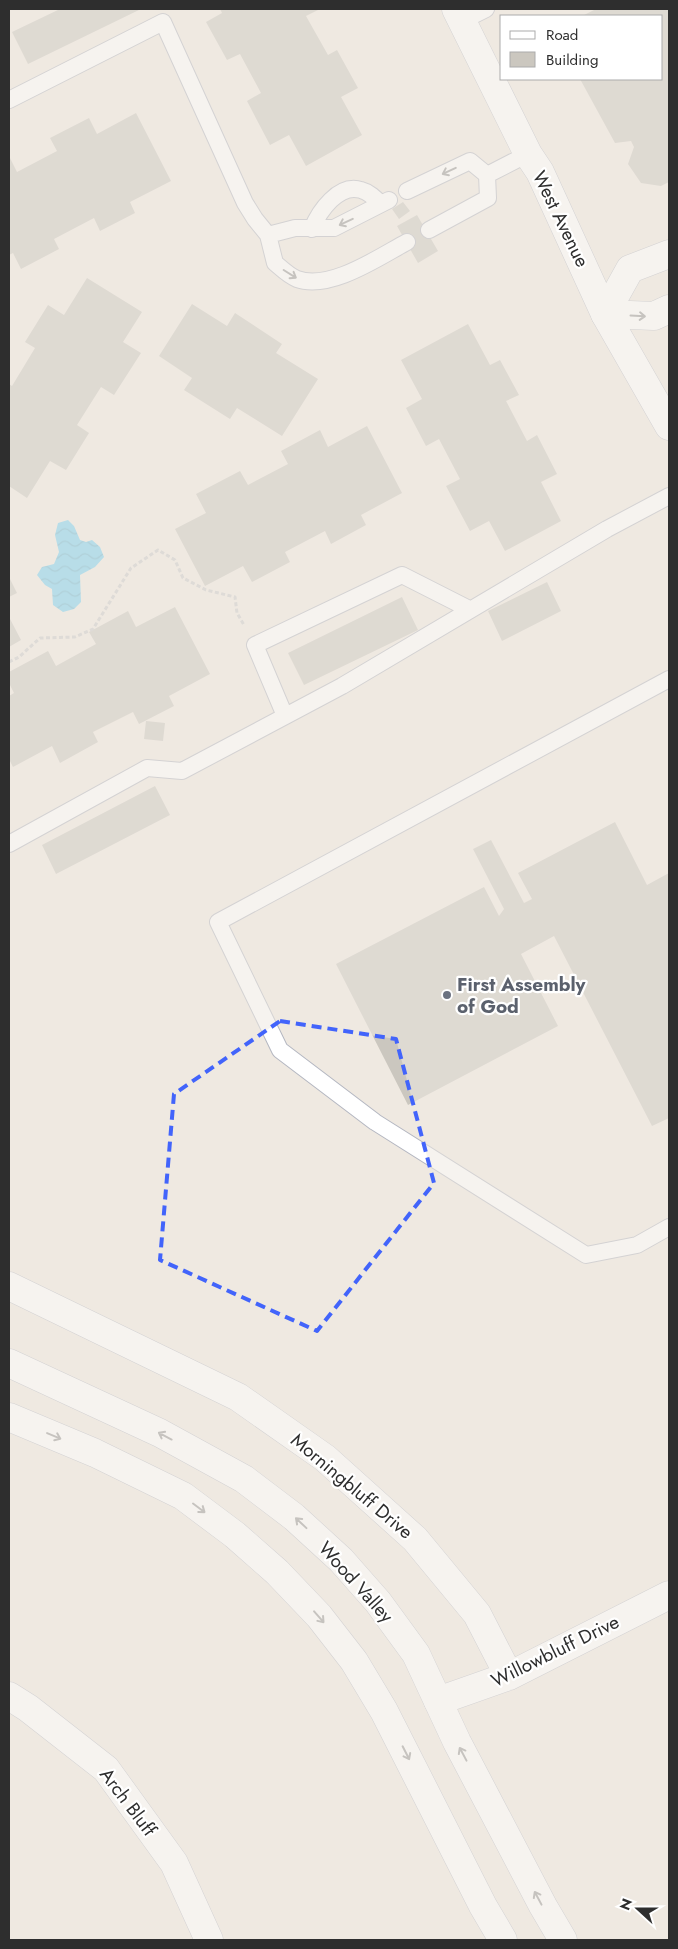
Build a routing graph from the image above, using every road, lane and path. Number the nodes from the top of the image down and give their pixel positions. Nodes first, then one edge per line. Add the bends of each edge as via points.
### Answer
1 (468, 13) edge
2 (9, 100) edge
3 (528, 154) junction
4 (488, 175) junction
5 (407, 191) dead end
6 (312, 228) junction
7 (429, 230) dead end
8 (268, 234) junction
9 (407, 242) dead end
10 (669, 254) edge
11 (669, 309) edge
12 (605, 314) junction
13 (669, 426) edge
14 (669, 496) edge
15 (469, 609) junction
16 (255, 645) junction
17 (9, 662) edge
18 (669, 679) edge
19 (285, 716) junction
20 (9, 844) edge
21 (669, 1227) edge
22 (9, 1286) edge
23 (9, 1363) edge
24 (9, 1417) edge
25 (669, 1594) edge
26 (509, 1676) junction
27 (9, 1696) edge
28 (438, 1701) junction
29 (209, 1940) edge
30 (503, 1940) edge
31 (563, 1940) edge

1 - 3 street, West Avenue
2 - 8 lane via 163,22 245,203
3 - 4 lane
3 - 12 street, West Avenue via 540,172
4 -> 5 lane via 470,161
4 - 7 lane via 488,198
6 -> 6 lane via 317,215 327,204 348,190 361,189 385,202 334,228
6 - 8 lane
8 -> 9 lane via 275,263 299,280 315,281 358,268
10 - 12 street via 630,269
12 -> 11 street via 654,316
12 - 13 street, West Avenue
14 - 15 lane
15 - 16 lane via 402,575
15 - 19 lane via 342,686
16 - 17 path via 237,613 235,597 206,590 183,578 175,560 158,550 131,568 93,629 75,637 40,638
16 - 19 lane
18 - 21 lane via 218,922 280,1050 375,1122 586,1255 637,1245
19 - 20 lane via 182,771 147,768
22 - 26 street, Morningbluff Drive via 238,1397 325,1458 415,1539 477,1614
28 -> 23 street, Wood Valley via 416,1654 378,1602 341,1560 294,1517 244,1480 160,1433
24 -> 30 street via 95,1453 183,1496 277,1572 319,1616 354,1661 384,1711
25 - 26 street, Willowbluff Drive
26 - 28 street, Willowbluff Drive
27 - 29 street, Arch Bluff via 106,1769 174,1863
31 -> 28 street, Wood Valley

